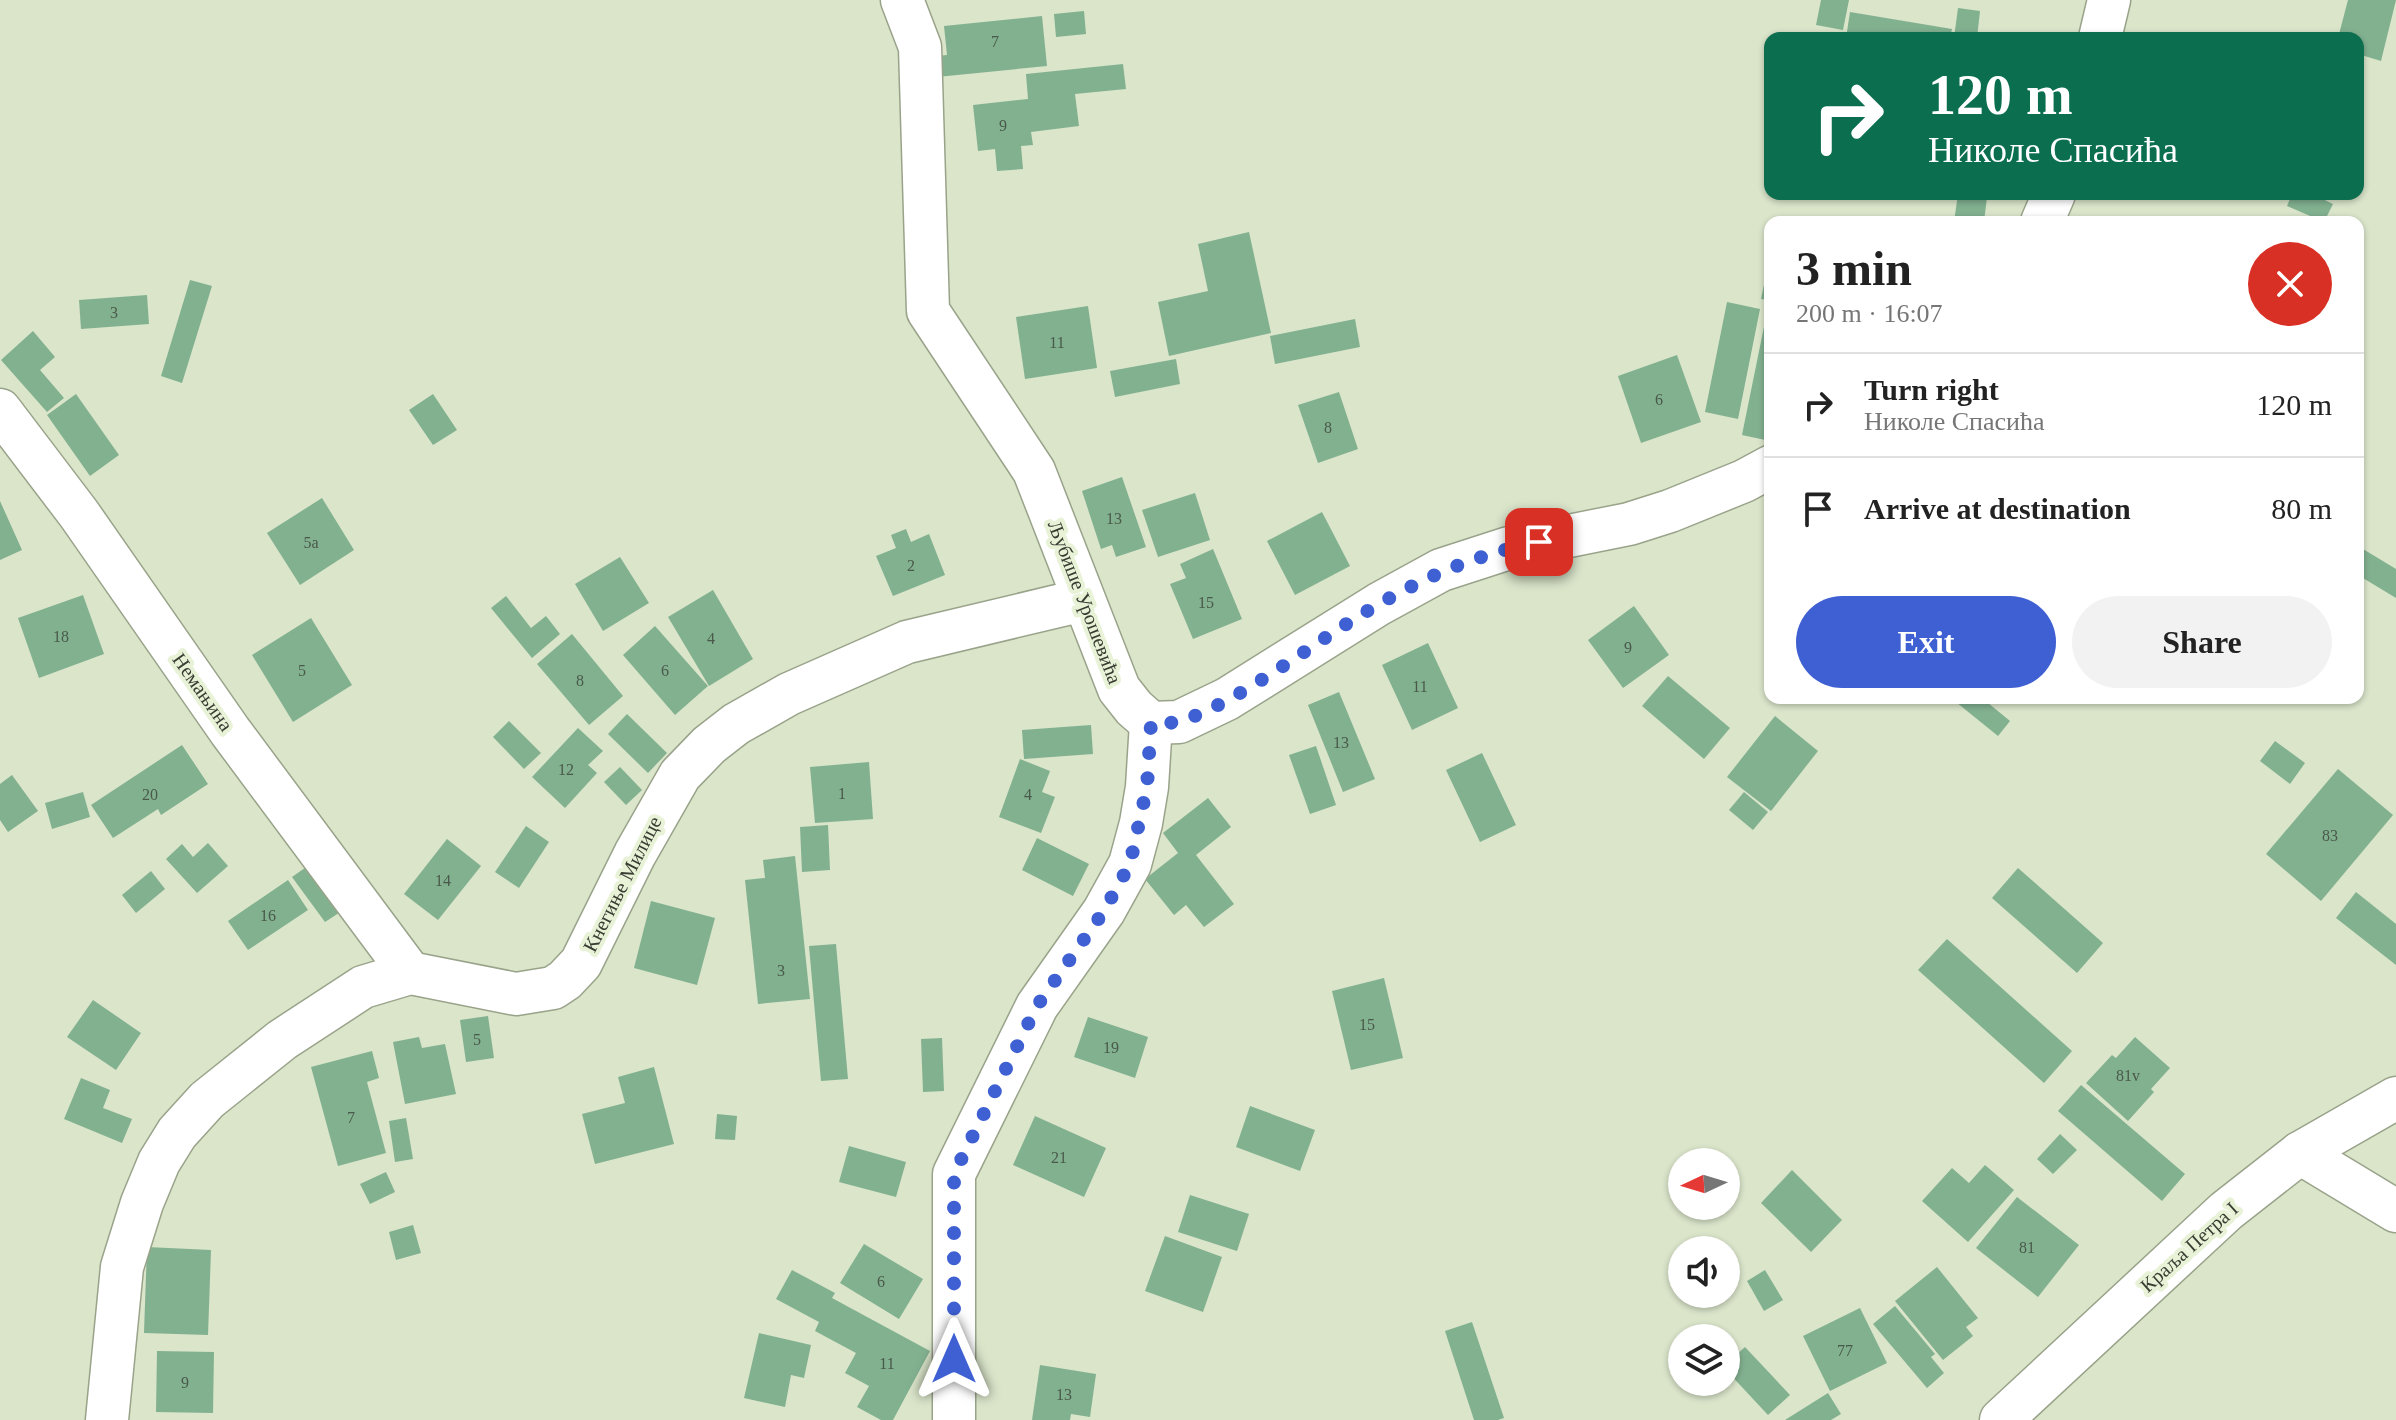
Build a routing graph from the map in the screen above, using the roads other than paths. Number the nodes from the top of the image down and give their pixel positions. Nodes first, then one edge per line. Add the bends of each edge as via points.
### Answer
1 (902, 0) edge
2 (2109, 0) edge
3 (2101, 32) edge
4 (0, 410) edge
5 (1764, 470) edge
6 (1083, 600) junction
7 (1151, 723) junction
8 (410, 973) junction
9 (2396, 1098) edge
10 (2300, 1153) junction
11 (2396, 1211) edge
12 (107, 1420) edge
13 (954, 1420) edge
14 (2001, 1420) edge

1 - 6 street, Љубише Урошевића via 920,47 928,311 1034,471
2 - 3 street
4 - 8 street, Немањина
5 - 7 street via 1629,524 1509,548 1441,570 1227,699 1179,722
6 - 7 street, Љубише Урошевића via 1119,689
6 - 8 street, Кнегиње Милице via 907,642 789,694 736,724 680,775 581,963 553,988 516,994
7 - 13 street via 1147,787 1130,864 1104,911 1037,1006 954,1174
8 - 12 street, Кнегиње Милице via 363,987 337,1002 207,1100 177,1133 142,1203 122,1267
9 - 10 street, Краља Петра I
10 - 11 street
10 - 14 street, Краља Петра I via 2226,1211

